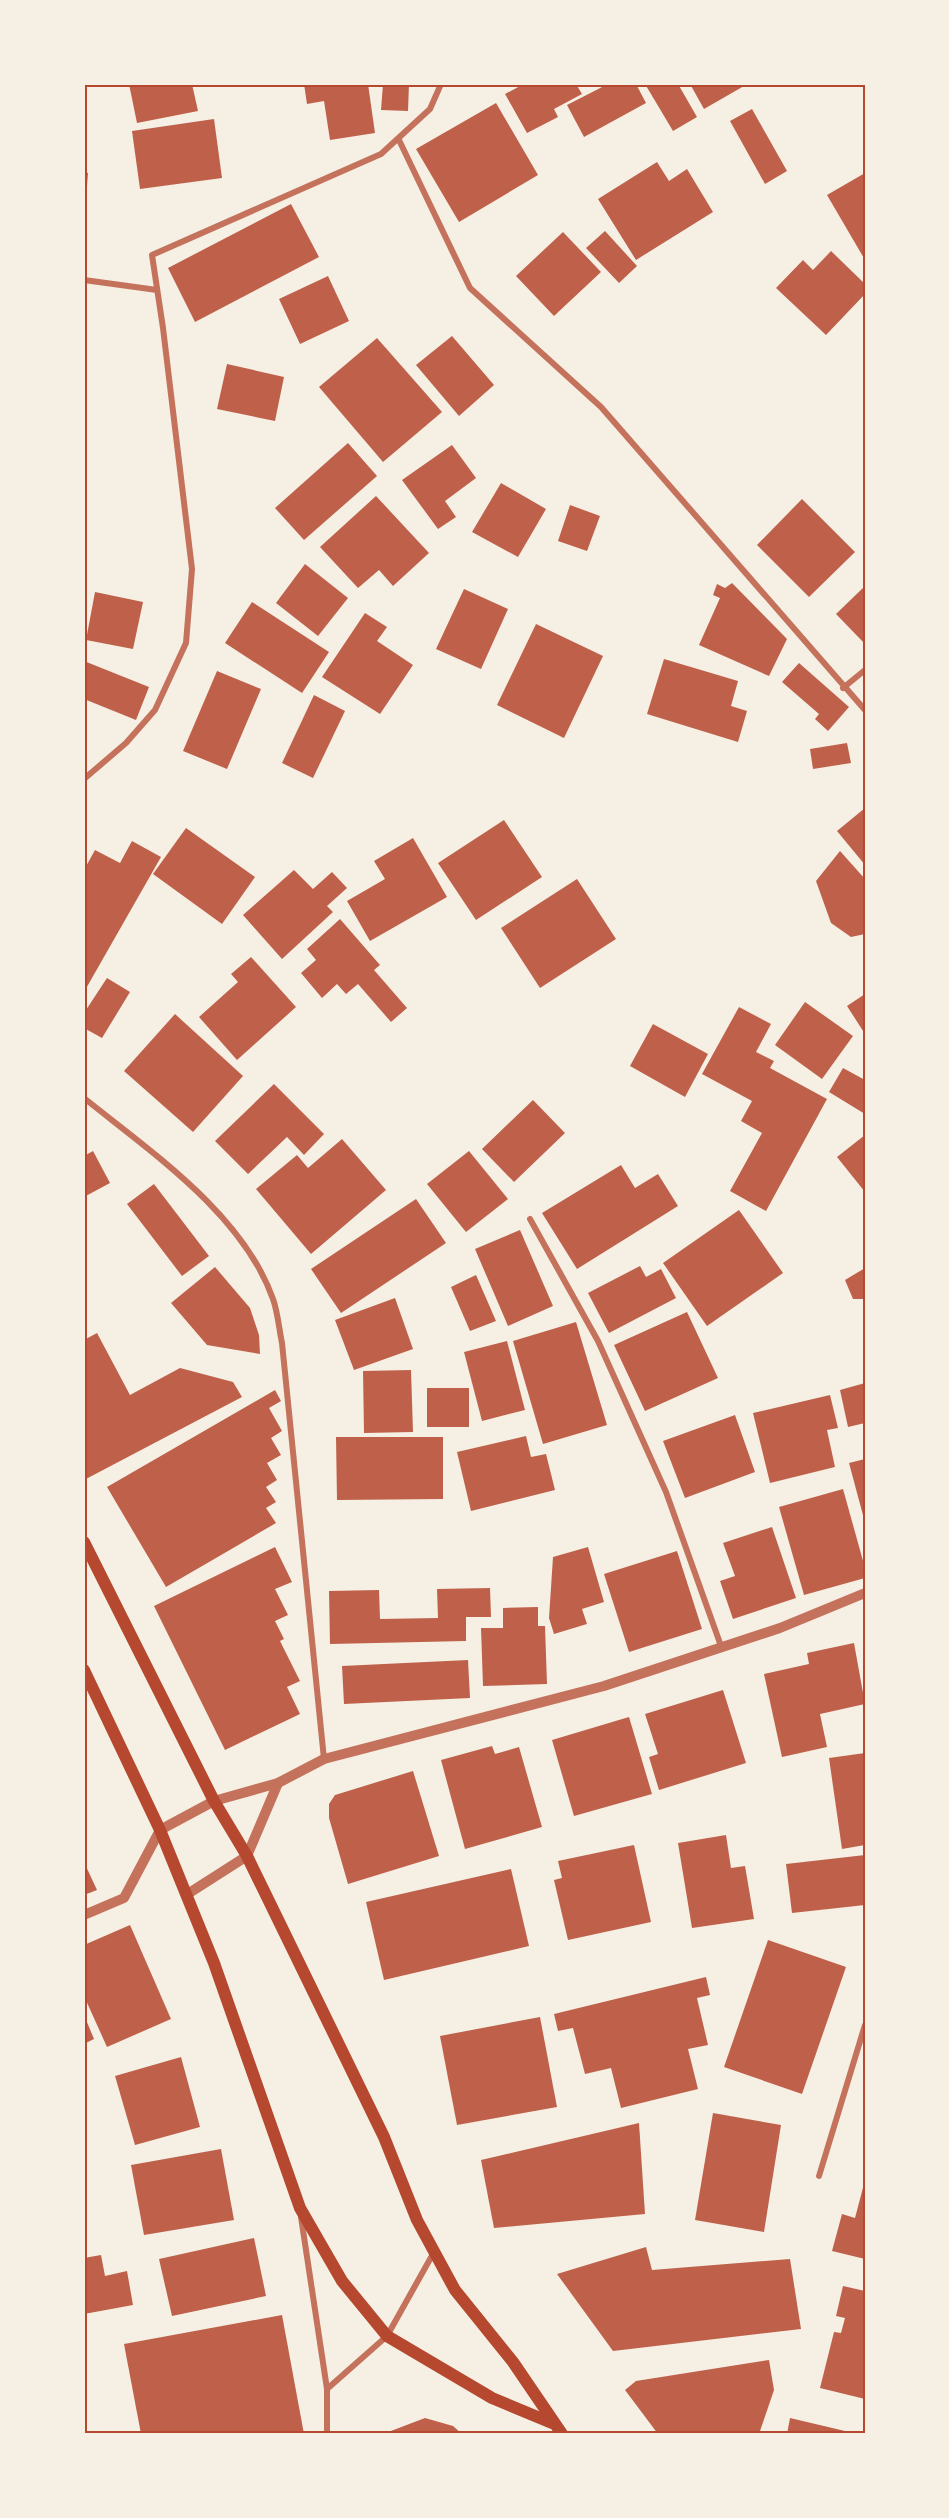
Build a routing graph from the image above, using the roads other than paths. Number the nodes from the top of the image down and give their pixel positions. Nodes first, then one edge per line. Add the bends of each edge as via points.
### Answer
1 (441, 84) edge
2 (399, 140) junction
3 (84, 280) edge
4 (157, 290) junction
5 (865, 670) edge
6 (843, 688) junction
7 (865, 710) edge
8 (84, 779) edge
9 (84, 1098) edge
10 (530, 1219) dead end
11 (84, 1542) edge
12 (865, 1593) edge
13 (721, 1646) junction
14 (84, 1670) edge
15 (324, 1759) junction
16 (278, 1783) junction
17 (214, 1801) junction
18 (160, 1830) junction
19 (247, 1856) junction
20 (186, 1895) junction
21 (84, 1915) edge
22 (865, 2025) edge
23 (819, 2176) dead end
24 (300, 2208) junction
25 (434, 2251) junction
26 (387, 2336) junction
27 (327, 2389) junction
28 (552, 2423) junction
29 (327, 2434) edge
30 (562, 2434) edge

1 - 2 street via 430,109
2 - 4 street via 381,154 152,255
2 - 6 street via 470,288 601,407
3 - 4 street
4 - 8 street via 192,569 186,643 155,710 126,743
5 - 6 street
6 - 7 street
9 - 15 street via 217,1210 260,1269 274,1300 282,1343
10 - 13 street via 598,1341 662,1482
11 - 17 main road
12 - 13 street via 780,1628
13 - 15 street via 604,1686
14 - 18 main road
15 - 16 street
16 - 17 street
16 - 19 street
17 - 18 street
17 - 19 main road
18 - 20 main road
18 - 21 street via 124,1898
19 - 20 street
19 - 25 main road via 384,2137 417,2220
20 - 24 main road via 214,1963
22 - 23 street
24 - 26 main road via 342,2281
24 - 27 street
25 - 26 street
25 - 28 main road via 455,2290 513,2362
26 - 27 street
26 - 28 main road via 492,2398
27 - 29 street
28 - 30 main road

